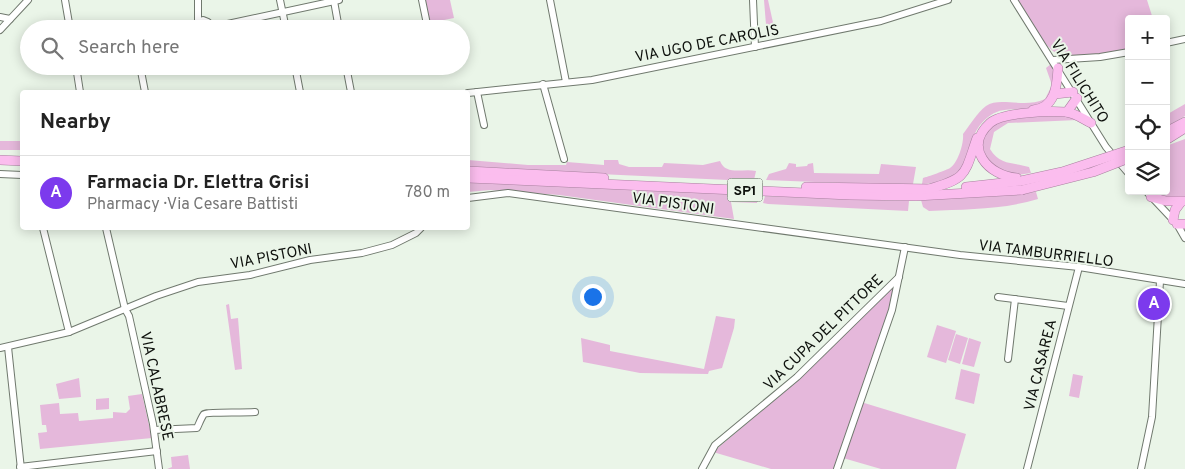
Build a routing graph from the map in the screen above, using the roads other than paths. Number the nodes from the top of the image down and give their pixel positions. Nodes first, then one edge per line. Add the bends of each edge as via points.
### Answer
1 (28, 0) edge
2 (65, 0) edge
3 (280, 0) edge
4 (337, 0) edge
5 (422, 0) edge
6 (550, 0) edge
7 (753, 0) edge
8 (948, 0) edge
9 (1014, 0) edge
10 (199, 2) edge
11 (283, 11) junction
12 (0, 17) edge
13 (10, 19) junction
14 (68, 20) edge
15 (198, 20) edge
16 (206, 20) edge
17 (241, 20) edge
18 (284, 20) edge
19 (338, 20) edge
20 (426, 20) edge
21 (0, 30) edge
22 (1185, 39) edge
23 (1170, 42) edge
24 (755, 47) junction
25 (1125, 53) edge
26 (1053, 60) junction
27 (1058, 68) junction
28 (77, 75) edge
29 (142, 75) edge
30 (297, 75) edge
31 (348, 75) edge
32 (566, 82) junction
33 (544, 84) junction
34 (80, 90) edge
35 (145, 90) edge
36 (300, 90) edge
37 (351, 90) edge
38 (470, 92) edge
39 (477, 92) junction
40 (1055, 94) junction
41 (1075, 95) junction
42 (1067, 112) junction
43 (1185, 122) edge
44 (1091, 123) junction
45 (484, 125) dead end
46 (1185, 128) edge
47 (1170, 130) edge
48 (1185, 137) edge
49 (1170, 138) edge
50 (1170, 140) edge
51 (1125, 151) edge
52 (0, 154) edge
53 (20, 155) edge
54 (564, 159) dead end
55 (0, 160) edge
56 (1125, 160) edge
57 (20, 161) edge
58 (1125, 169) edge
59 (470, 171) edge
60 (0, 174) edge
61 (20, 175) edge
62 (470, 178) edge
63 (1022, 183) junction
64 (926, 190) junction
65 (1149, 195) edge
66 (1153, 195) edge
67 (470, 198) edge
68 (1183, 201) edge
69 (1178, 223) edge
70 (44, 230) edge
71 (106, 230) edge
72 (419, 230) edge
73 (1185, 238) edge
74 (905, 247) junction
75 (1078, 267) junction
76 (899, 277) junction
77 (1160, 281) junction
78 (1185, 284) edge
79 (998, 297) dead end
80 (1015, 299) junction
81 (1068, 306) junction
82 (125, 309) junction
83 (69, 332) junction
84 (8, 347) junction
85 (0, 348) edge
86 (1008, 359) dead end
87 (255, 412) dead end
88 (154, 430) junction
89 (157, 451) junction
90 (21, 468) edge
91 (159, 469) edge
92 (702, 469) edge
93 (837, 469) edge
94 (1027, 469) edge
95 (1141, 469) edge

1 - 13 street
2 - 14 street
3 - 11 street
4 - 11 street
4 - 19 street
5 - 20 street
6 - 32 street
7 - 24 street
8 - 24 street, VIA UGO DE CAROLIS via 881,21
9 - 26 street, VIA FILICHITO
10 - 15 street
10 - 16 street
11 - 17 street
11 - 18 street
12 - 13 street
13 - 21 street
22 - 23 street
24 - 32 street, VIA UGO DE CAROLIS via 592,80
25 - 26 street
26 - 27 street, VIA FILICHITO
27 - 40 highway
27 - 41 street, VIA FILICHITO
28 - 34 street
29 - 35 street
30 - 36 street
31 - 37 street
32 - 33 street, VIA UGO DE CAROLIS
33 - 39 street, VIA UGO DE CAROLIS
33 - 54 street
38 - 39 street, VIA UGO DE CAROLIS
39 - 45 street
40 - 41 highway
40 - 64 highway via 1038,109 1004,112 988,120 978,134 961,176 949,184
41 - 42 highway
41 - 44 street, VIA FILICHITO
42 - 44 highway
42 - 63 highway via 1003,116 985,128 979,142 982,160 999,175
43 - 47 highway
44 - 58 street, VIA FILICHITO
46 - 49 highway
48 - 50 highway
51 - 63 highway, SP1, bridge
52 - 53 highway
55 - 57 highway
56 - 63 highway, SP1, bridge via 1093,172
59 - 64 highway, SP1
60 - 61 street
62 - 63 highway, SP1 via 916,196
63 - 64 highway, SP1
65 - 69 street
66 - 68 highway
67 - 74 street, VIA PISTONI via 508,193
68 - 69 highway via 1175,210
69 - 73 street
70 - 83 street
71 - 82 street, VIA CALABRESE
72 - 82 street, VIA PISTONI via 392,245 198,282
74 - 75 street, VIA TAMBURRIELLO
74 - 76 street, VIA CUPA DEL PITTORE
75 - 77 street, VIA TAMBURRIELLO
75 - 81 street, VIA CASAREA
76 - 92 street, VIA CUPA DEL PITTORE via 797,377 715,445
76 - 93 street via 877,359
77 - 78 street, VIA TAMBURRIELLO
77 - 95 street via 1152,417
79 - 80 street
80 - 81 street
80 - 86 street
81 - 94 street, VIA CASAREA
82 - 83 street, VIA PISTONI
82 - 88 street, VIA CALABRESE via 130,316
83 - 84 street, VIA PISTONI
84 - 85 street, VIA PISTONI
84 - 90 street
87 - 88 street via 226,414 209,411 204,413 197,428
88 - 89 street, VIA CALABRESE
89 - 90 street
89 - 91 street, VIA CALABRESE

